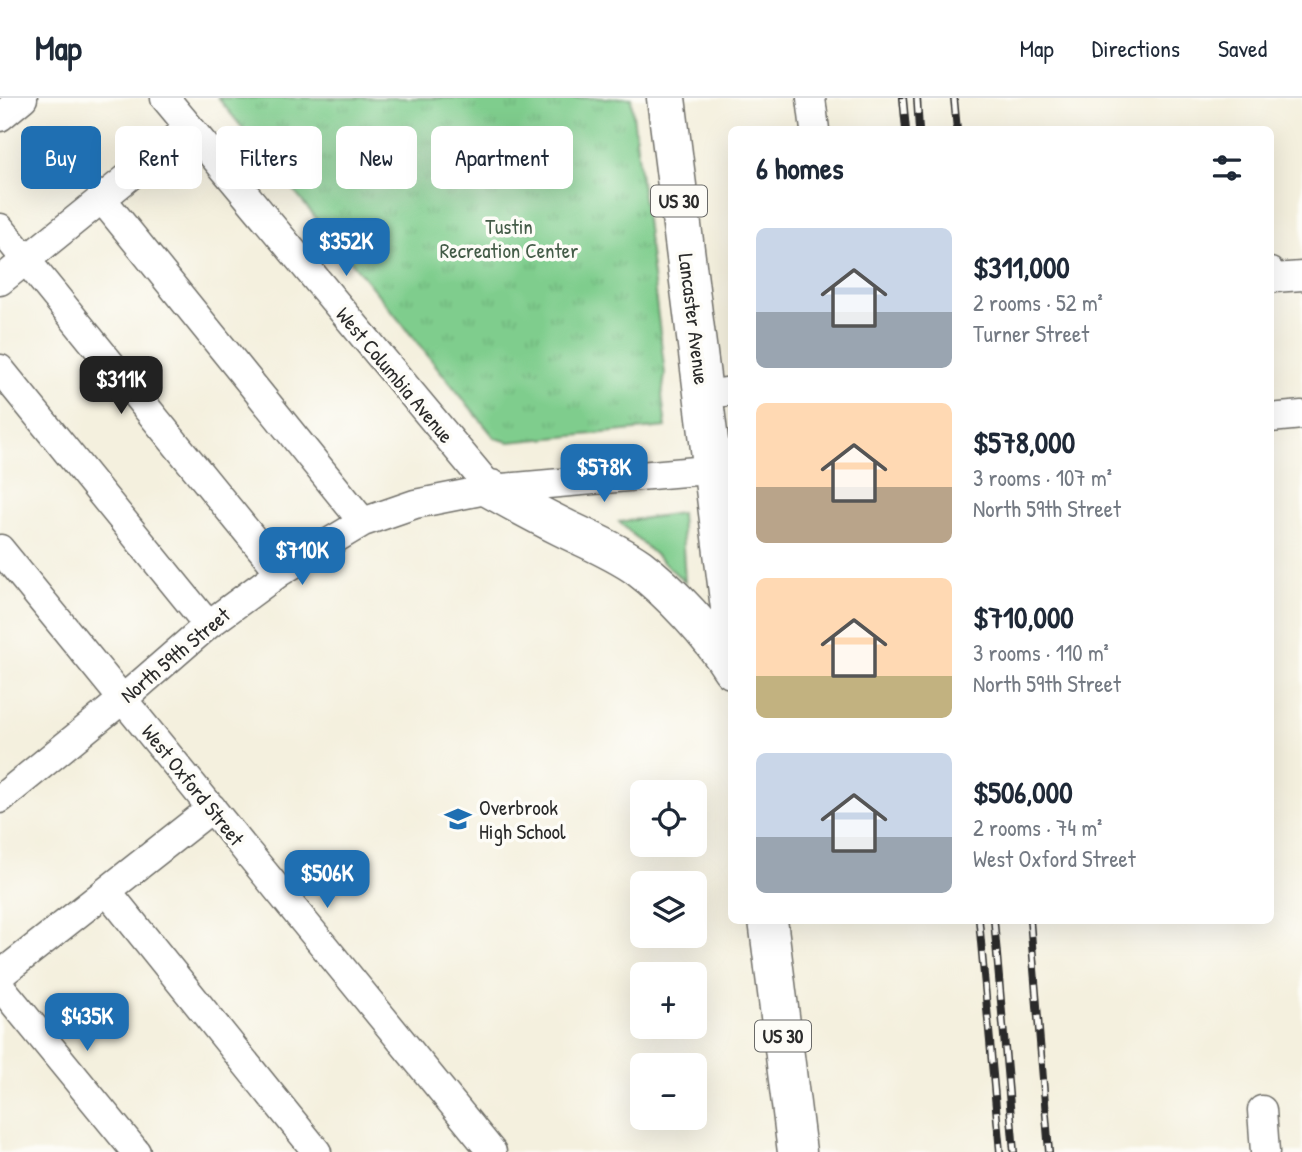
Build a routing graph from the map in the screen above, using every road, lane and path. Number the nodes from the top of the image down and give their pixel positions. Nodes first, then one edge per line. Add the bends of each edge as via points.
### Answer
1 (23, 98) edge
2 (165, 98) edge
3 (666, 98) edge
4 (811, 98) edge
5 (0, 117) edge
6 (187, 126) edge
7 (814, 126) edge
8 (202, 144) edge
9 (115, 188) edge
10 (102, 199) junction
11 (0, 228) edge
12 (26, 260) junction
13 (1302, 276) edge
14 (1274, 278) edge
15 (0, 281) edge
16 (0, 369) edge
17 (718, 393) edge
18 (1302, 415) edge
19 (1274, 418) edge
20 (722, 469) edge
21 (491, 489) junction
22 (363, 522) junction
23 (0, 549) edge
24 (728, 562) edge
25 (280, 572) junction
26 (208, 625) junction
27 (728, 662) edge
28 (123, 699) junction
29 (4, 786) edge
30 (212, 808) junction
31 (107, 891) junction
32 (768, 924) edge
33 (2, 989) edge
34 (1262, 1110) dead end
35 (136, 1152) edge
36 (317, 1152) edge
37 (492, 1152) edge
38 (797, 1152) edge
39 (1265, 1152) edge

1 - 5 street
2 - 6 street, West Columbia Avenue
3 - 17 highway, Lancaster Avenue / US 30
4 - 7 street
8 - 21 street, West Columbia Avenue
9 - 10 street
10 - 12 street
10 - 22 street
11 - 12 street
12 - 15 street
12 - 25 street
13 - 14 street
16 - 26 street
17 - 20 highway, Lancaster Avenue / US 30
18 - 19 street
20 - 21 street, North 59th Street
20 - 24 highway, Lancaster Avenue / US 30
21 - 22 street, North 59th Street via 415,504
21 - 27 highway via 638,567 718,646
22 - 25 street, North 59th Street
23 - 28 street, West Oxford Street
25 - 26 street, North 59th Street
26 - 28 street, North 59th Street
28 - 29 street, North 59th Street
28 - 30 street, West Oxford Street
30 - 31 street
30 - 37 street, West Oxford Street
31 - 33 street
31 - 36 street
32 - 38 highway, US 30
33 - 35 street
34 - 39 street

